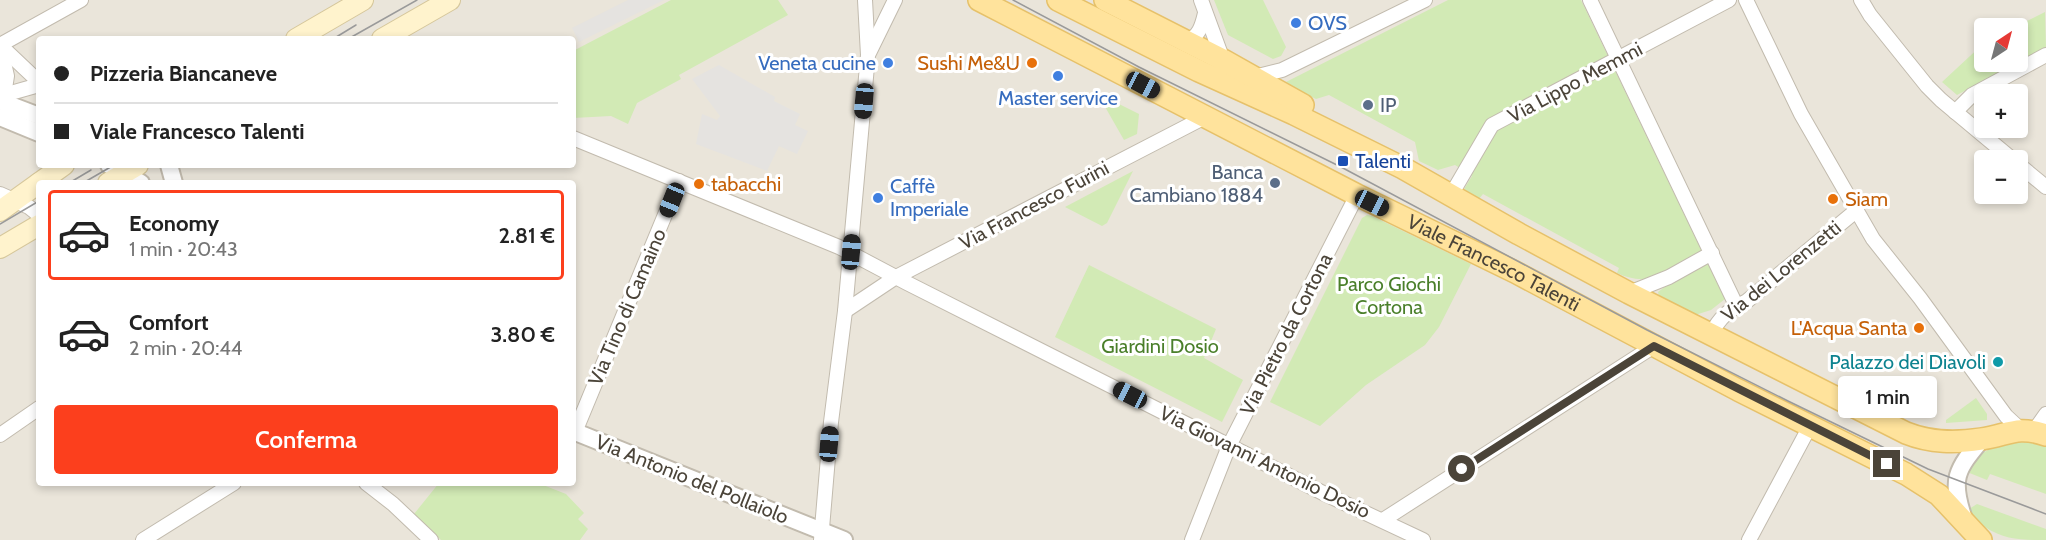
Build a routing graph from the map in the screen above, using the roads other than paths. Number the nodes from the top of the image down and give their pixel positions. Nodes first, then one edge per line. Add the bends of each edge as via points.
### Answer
1 (81, 0) edge
2 (363, 0) edge
3 (450, 0) edge
4 (866, 0) edge
5 (895, 0) edge
6 (980, 0) edge
7 (1058, 0) edge
8 (1105, 0) edge
9 (1425, 0) edge
10 (1590, 0) edge
11 (1729, 0) edge
12 (1746, 0) edge
13 (1861, 0) edge
14 (1203, 7) edge
15 (301, 36) edge
16 (387, 36) edge
17 (1186, 41) junction
18 (0, 44) edge
19 (868, 55) junction
20 (2046, 56) edge
21 (1222, 60) junction
22 (1618, 60) junction
23 (1254, 77) junction
24 (36, 81) edge
25 (36, 85) edge
26 (1, 98) edge
27 (1954, 112) junction
28 (0, 117) edge
29 (1204, 117) junction
30 (36, 128) edge
31 (36, 129) edge
32 (1338, 135) junction
33 (576, 139) edge
34 (2001, 150) edge
35 (59, 168) edge
36 (120, 172) edge
37 (2028, 172) edge
38 (43, 177) edge
39 (135, 180) edge
40 (679, 181) junction
41 (36, 182) edge
42 (2046, 187) edge
43 (1357, 195) junction
44 (1451, 195) junction
45 (5, 202) edge
46 (1857, 210) junction
47 (36, 213) edge
48 (36, 227) edge
49 (0, 248) edge
50 (851, 252) junction
51 (1712, 253) junction
52 (896, 277) junction
53 (1629, 293) junction
54 (1736, 305) junction
55 (845, 311) junction
56 (1711, 335) junction
57 (1654, 346) junction
58 (36, 410) edge
59 (1810, 426) junction
60 (576, 427) edge
61 (2037, 427) edge
62 (576, 433) edge
63 (0, 435) edge
64 (1982, 439) junction
65 (1229, 446) junction
66 (230, 486) edge
67 (370, 486) edge
68 (1383, 520) junction
69 (1976, 534) edge
70 (163, 535) edge
71 (821, 535) edge
72 (143, 540) edge
73 (431, 540) edge
74 (844, 540) edge
75 (1192, 540) edge
76 (1423, 540) edge
77 (1749, 540) edge

1 - 18 street
2 - 15 main road
3 - 16 main road
4 - 19 street
5 - 19 street
6 - 29 main road, Viale Francesco Talenti
7 - 32 main road, Viale Francesco Talenti
8 - 17 main road, Viale Francesco Talenti
9 - 23 street via 1282,70
10 - 22 street
11 - 22 street, Via Lippo Memmi
12 - 46 street via 1800,114
13 - 27 street via 1909,65
14 - 17 street via 1200,30
14 - 21 street
17 - 21 main road, Viale Francesco Talenti
18 - 24 street
18 - 26 street via 7,76
19 - 50 street
20 - 27 street via 1972,95
21 - 23 main road, Viale Francesco Talenti
22 - 44 street, Via Lippo Memmi via 1492,125
22 - 51 street
23 - 32 main road, Viale Francesco Talenti via 1301,102
25 - 26 street
26 - 30 street
27 - 34 street
28 - 31 street
29 - 43 main road, Viale Francesco Talenti
29 - 52 street, Via Francesco Furini
32 - 44 main road, Viale Francesco Talenti
33 - 40 street, Via Giovanni Antonio Dosio
35 - 38 main road
36 - 39 street
37 - 42 street
40 - 50 street, Via Giovanni Antonio Dosio
40 - 60 street, Via Tino di Camaino
41 - 45 main road
43 - 57 main road, Viale Francesco Talenti
43 - 65 street, Via Pietro da Cortona
44 - 53 main road, Viale Francesco Talenti
45 - 47 street
46 - 54 street, Via dei Lorenzetti via 1747,301
46 - 61 street via 1874,239 2006,416
48 - 49 main road
50 - 52 street, Via Giovanni Antonio Dosio
50 - 55 street
51 - 53 street
51 - 54 street
52 - 55 street, Via Francesco Furini
52 - 65 street, Via Giovanni Antonio Dosio
53 - 56 main road, Viale Francesco Talenti
54 - 56 street, Via dei Lorenzetti via 1720,319
55 - 71 street
56 - 64 main road, Viale Francesco Talenti via 1906,433 1932,441
57 - 59 main road, Viale Francesco Talenti
57 - 68 street
58 - 63 street
59 - 69 main road, Viale Francesco Talenti via 1928,487
59 - 77 street
61 - 64 main road, Viale Francesco Talenti
62 - 71 street, Via Antonio del Pollaiolo
64 - 69 street via 1964,462 1956,481 1957,496
65 - 68 street, Via Giovanni Antonio Dosio
65 - 75 street, Via Pietro da Cortona
66 - 70 street
67 - 73 street
68 - 76 street, Via Giovanni Antonio Dosio
70 - 72 street
71 - 74 street, Via Antonio del Pollaiolo

